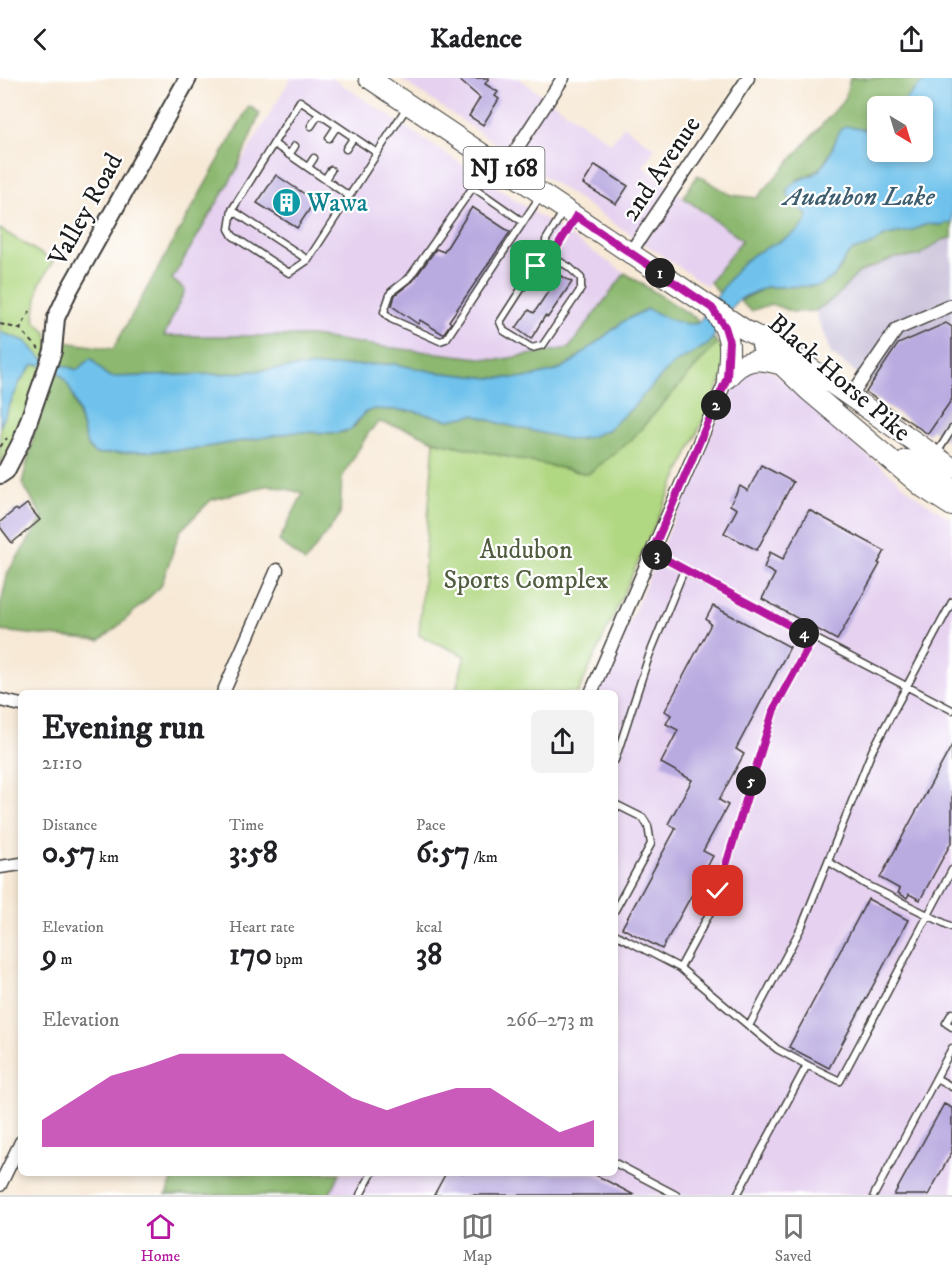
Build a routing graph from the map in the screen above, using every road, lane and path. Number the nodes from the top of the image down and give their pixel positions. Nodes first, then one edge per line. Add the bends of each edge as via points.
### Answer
1 (188, 78) edge
2 (562, 78) edge
3 (748, 78) edge
4 (376, 80) edge
5 (409, 104) junction
6 (319, 114) junction
7 (311, 126) dead end
8 (337, 126) junction
9 (354, 137) junction
10 (329, 138) dead end
11 (274, 144) junction
12 (296, 146) dead end
13 (346, 149) dead end
14 (377, 153) junction
15 (289, 155) junction
16 (314, 158) dead end
17 (498, 164) junction
18 (308, 167) junction
19 (331, 170) dead end
20 (325, 179) junction
21 (473, 187) junction
22 (542, 193) junction
23 (349, 196) junction
24 (232, 210) junction
25 (571, 213) junction
26 (524, 222) junction
27 (630, 253) junction
28 (547, 254) junction
29 (308, 260) junction
30 (952, 305) edge
31 (30, 311) dead end
32 (0, 324) edge
33 (734, 326) junction
34 (20, 329) junction
35 (48, 360) junction
36 (782, 365) junction
37 (727, 378) junction
38 (851, 396) junction
39 (952, 429) edge
40 (862, 435) junction
41 (935, 456) junction
42 (952, 468) edge
43 (0, 475) edge
44 (952, 488) edge
45 (952, 506) edge
46 (652, 552) junction
47 (277, 570) dead end
48 (684, 570) junction
49 (952, 602) edge
50 (813, 638) junction
51 (906, 685) junction
52 (224, 690) edge
53 (592, 690) edge
54 (0, 700) edge
55 (18, 704) edge
56 (952, 710) edge
57 (618, 751) edge
58 (618, 806) edge
59 (829, 862) junction
60 (18, 864) edge
61 (0, 867) edge
62 (952, 870) edge
63 (618, 904) edge
64 (927, 916) junction
65 (952, 927) edge
66 (618, 936) edge
67 (680, 968) junction
68 (952, 1013) edge
69 (748, 1026) junction
70 (952, 1027) edge
71 (952, 1048) edge
72 (807, 1065) junction
73 (936, 1078) junction
74 (952, 1087) edge
75 (18, 1148) edge
76 (618, 1165) edge
77 (370, 1176) edge
78 (0, 1185) edge
79 (360, 1195) edge
80 (676, 1195) edge
81 (737, 1195) edge
82 (874, 1195) edge

1 - 35 street, Valley Road via 69,290 56,318
2 - 17 street
3 - 27 street, 2nd Avenue
4 - 5 main road, NJ 168
5 - 14 lane
5 - 17 main road, NJ 168
6 - 7 lane
6 - 8 lane
6 - 11 lane via 300,101
8 - 9 lane
8 - 10 lane
9 - 13 lane
9 - 14 lane
11 - 15 lane
11 - 24 lane
12 - 15 lane
14 - 23 lane
15 - 18 lane
16 - 18 lane
17 - 21 lane
17 - 22 main road, NJ 168
18 - 20 lane
19 - 20 lane
20 - 23 lane
21 - 26 lane
21 - 26 lane via 409,278 391,292 384,312 391,319 440,341 447,339
22 - 25 main road, NJ 168
22 - 26 lane
23 - 29 lane
24 - 29 lane
24 - 29 lane via 229,229 233,236 289,273
25 - 27 main road, NJ 168
25 - 28 lane via 556,249
25 - 28 lane via 546,240
27 - 33 main road, NJ 168
28 - 28 lane via 581,278 581,289 543,345 532,348 504,331 500,322
30 - 38 street via 897,329
31 - 34 path
32 - 34 path
33 - 36 main road, Black Horse Pike / NJ 168
33 - 37 main road via 729,340
33 - 38 main road, Black Horse Pike / NJ 168 via 787,352
34 - 35 path
35 - 43 street, Valley Road via 22,440
36 - 37 main road via 749,361 736,367
36 - 40 main road, Black Horse Pike / NJ 168
37 - 46 street
38 - 41 main road, Black Horse Pike / NJ 168
39 - 41 lane
40 - 44 main road
40 - 45 main road, Black Horse Pike / NJ 168 via 924,488
41 - 42 main road, Black Horse Pike / NJ 168
46 - 48 lane
46 - 53 street
47 - 52 street
48 - 50 lane
48 - 57 lane via 649,656
49 - 51 lane
50 - 51 lane
50 - 67 lane via 774,709 715,903
51 - 56 lane
51 - 59 lane via 872,751
54 - 55 street
58 - 63 lane via 643,818 651,844
59 - 64 lane
59 - 69 lane via 802,926
60 - 61 street
62 - 64 lane
64 - 65 lane
64 - 72 lane via 840,1081
66 - 67 lane
67 - 69 lane
68 - 70 lane via 946,1023
69 - 72 lane via 777,1049
71 - 73 lane
72 - 81 lane
73 - 74 lane
73 - 82 lane
75 - 78 street
76 - 80 lane
77 - 79 lane

